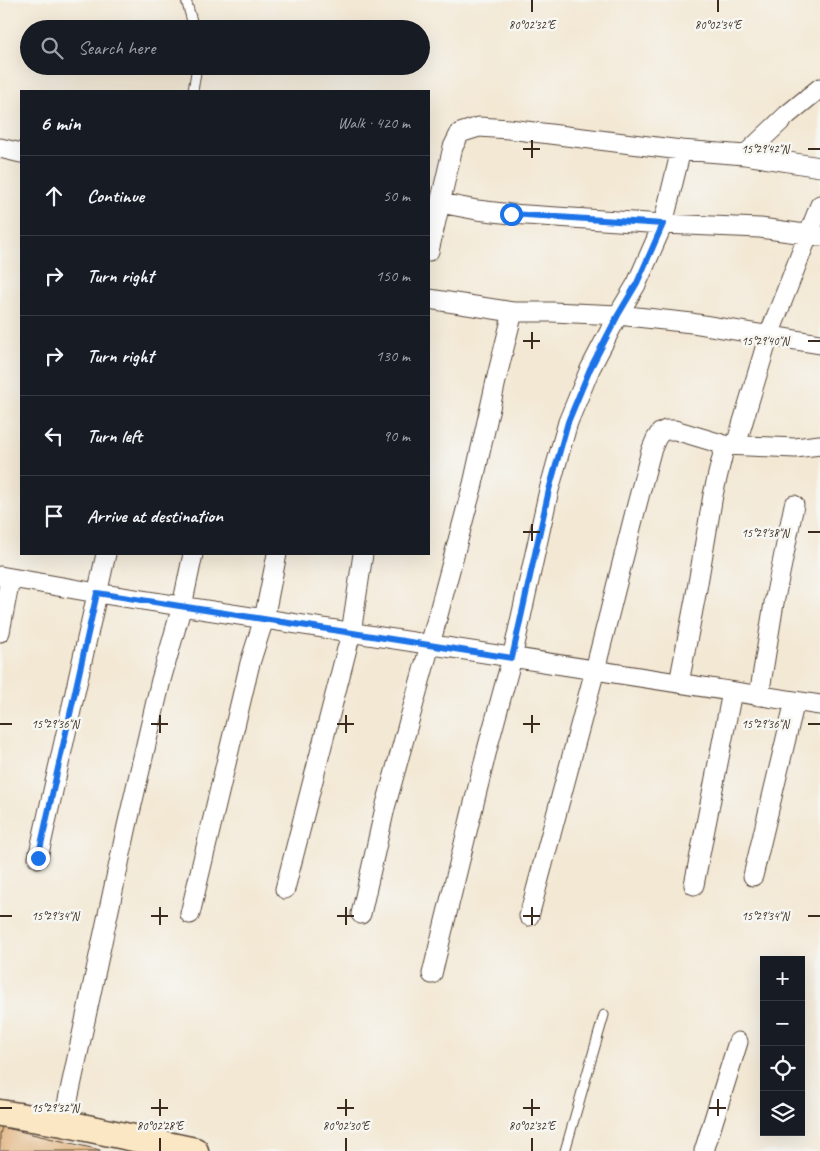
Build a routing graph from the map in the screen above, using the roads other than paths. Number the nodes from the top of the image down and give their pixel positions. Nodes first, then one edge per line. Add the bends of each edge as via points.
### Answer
1 (186, 0) edge
2 (192, 20) edge
3 (196, 75) edge
4 (820, 88) edge
5 (193, 90) edge
6 (0, 148) edge
7 (681, 150) junction
8 (20, 153) edge
9 (745, 155) junction
10 (820, 167) edge
11 (440, 203) junction
12 (820, 205) edge
13 (663, 224) junction
14 (814, 235) edge
15 (430, 242) edge
16 (430, 299) edge
17 (513, 312) junction
18 (618, 315) junction
19 (769, 335) junction
20 (820, 344) edge
21 (731, 445) junction
22 (820, 445) edge
23 (794, 505) dead end
24 (106, 555) edge
25 (193, 555) edge
26 (277, 555) edge
27 (363, 555) edge
28 (5, 578) edge
29 (97, 593) junction
30 (182, 606) junction
31 (264, 619) junction
32 (0, 632) edge
33 (351, 633) junction
34 (430, 645) junction
35 (512, 658) junction
36 (595, 670) junction
37 (679, 683) junction
38 (732, 692) junction
39 (759, 696) junction
40 (795, 701) junction
41 (820, 705) edge
42 (38, 858) dead end
43 (753, 876) dead end
44 (694, 885) dead end
45 (285, 890) dead end
46 (190, 914) dead end
47 (361, 914) dead end
48 (529, 916) dead end
49 (432, 974) dead end
50 (604, 1015) dead end
51 (738, 1042) dead end
52 (0, 1112) edge
53 (63, 1123) junction
54 (150, 1146) edge
55 (194, 1151) edge
56 (565, 1151) edge
57 (704, 1151) edge

1 - 2 lane
3 - 5 lane
4 - 9 street via 786,115
6 - 8 street
7 - 9 street
7 - 11 street via 479,127 460,133 453,147
7 - 13 street
9 - 10 street
11 - 13 street via 511,214
11 - 15 street
12 - 14 street
13 - 14 street via 760,228
13 - 18 street via 637,283
14 - 19 street
16 - 17 street
17 - 18 street
17 - 34 street via 473,484
18 - 19 street
18 - 35 street via 590,369 568,422 549,490
19 - 20 street
19 - 21 street
21 - 22 street via 794,448
21 - 36 street via 675,430 666,430 656,439
21 - 37 street via 712,495
23 - 39 street
24 - 29 street
25 - 30 street
26 - 31 street
27 - 33 street
28 - 29 street
28 - 32 street
29 - 30 street
29 - 42 street
30 - 31 street
30 - 53 street via 129,817
31 - 33 street
31 - 46 street via 250,663
33 - 34 street
33 - 45 street
34 - 35 street
34 - 47 street via 385,808
35 - 36 street
35 - 49 street
36 - 37 street
36 - 48 street
37 - 38 street
38 - 39 street
38 - 44 street
39 - 40 street
40 - 41 street
40 - 43 street
50 - 56 lane
51 - 57 street
52 - 53 main road
53 - 54 main road
54 - 55 main road

